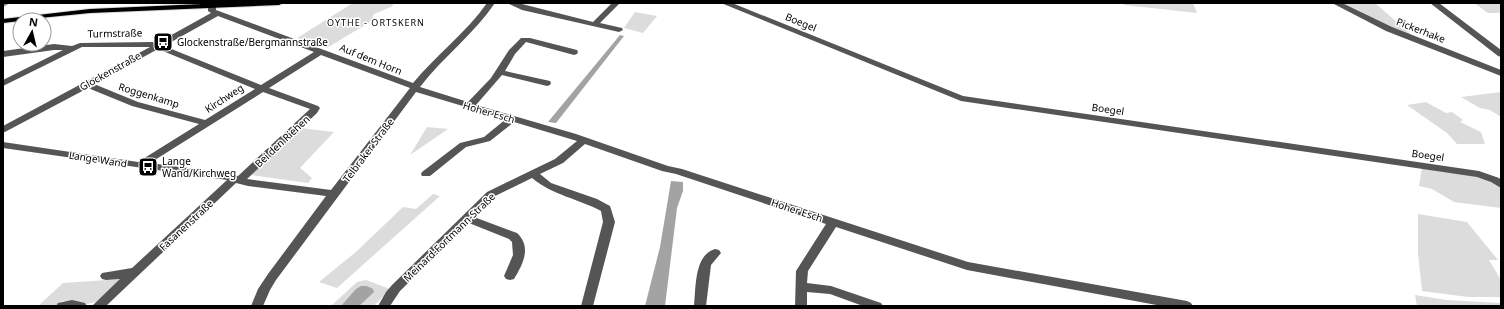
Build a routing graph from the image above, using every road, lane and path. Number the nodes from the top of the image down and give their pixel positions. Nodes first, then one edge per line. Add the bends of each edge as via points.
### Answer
1 (279, 3) edge
2 (491, 3) edge
3 (511, 3) edge
4 (616, 3) edge
5 (725, 3) edge
6 (1336, 3) edge
7 (1434, 3) edge
8 (188, 5) edge
9 (215, 9) junction
10 (3, 21) edge
11 (595, 24) junction
12 (619, 30) dead end
13 (158, 45) junction
14 (72, 48) junction
15 (321, 51) junction
16 (574, 52) dead end
17 (3, 54) edge
18 (1501, 54) edge
19 (499, 72) junction
20 (1501, 73) edge
21 (3, 83) edge
22 (547, 83) dead end
23 (87, 84) junction
24 (261, 88) junction
25 (414, 89) junction
26 (469, 106) junction
27 (512, 119) junction
28 (206, 123) junction
29 (3, 130) edge
30 (583, 140) junction
31 (3, 145) edge
32 (140, 165) junction
33 (426, 174) dead end
34 (534, 174) junction
35 (237, 179) junction
36 (1501, 185) edge
37 (335, 194) junction
38 (467, 218) junction
39 (833, 222) junction
40 (715, 253) dead end
41 (136, 271) junction
42 (106, 276) dead end
43 (510, 276) dead end
44 (801, 287) junction
45 (62, 306) edge
46 (82, 306) edge
47 (98, 306) edge
48 (257, 306) edge
49 (384, 306) edge
50 (587, 306) edge
51 (700, 306) edge
52 (802, 306) edge
53 (877, 306) edge
54 (1187, 306) edge

1 - 9 main road
2 - 25 street, Telbraker Straße
3 - 11 street
4 - 11 street
5 - 36 street, Boegel via 962,98 1479,174
6 - 20 street, Pickerhake via 1389,29
7 - 18 street
8 - 9 main road
8 - 10 main road via 90,11
9 - 13 street, Glockenstraße
9 - 15 street, Auf dem Horn
11 - 12 street
13 - 14 street, Turmstraße via 86,45
13 - 23 street, Glockenstraße
13 - 24 street
14 - 17 street, Turmstraße via 54,47
14 - 21 street, Turmstraße
15 - 24 street, Kirchweg
15 - 25 street, Auf dem Horn via 412,86
16 - 19 street via 524,40
19 - 22 street
19 - 26 street
23 - 28 street, Roggenkamp via 135,104
23 - 29 street, Glockenstraße
24 - 28 street, Kirchweg
24 - 35 street, Bei den Riehen via 315,108
25 - 26 street, Hoher Esch
25 - 37 street, Telbraker Straße
26 - 27 street, Hoher Esch
27 - 30 street, Hoher Esch
27 - 33 street via 486,139 463,145
28 - 32 street, Kirchweg
30 - 34 street, Meinard-Fortmann-Straße via 559,161
30 - 39 street, Hoher Esch
31 - 32 street, Lange Wand
32 - 35 street, Lange Wand via 175,168
34 - 38 street, Meinard-Fortmann-Straße via 491,194
34 - 50 street via 547,185 606,209 609,222
35 - 37 street, Lange Wand via 248,183
35 - 41 street, Fasanenstraße
37 - 48 street, Telbraker Straße via 272,277
38 - 43 street via 518,240 520,250
38 - 49 street, Meinard-Fortmann-Straße via 393,291
39 - 44 street via 802,271
39 - 54 street, Hoher Esch via 967,266
40 - 51 street via 705,264
41 - 42 street
41 - 47 street, Fasanenstraße
44 - 52 street
44 - 53 street via 831,290
45 - 46 street

